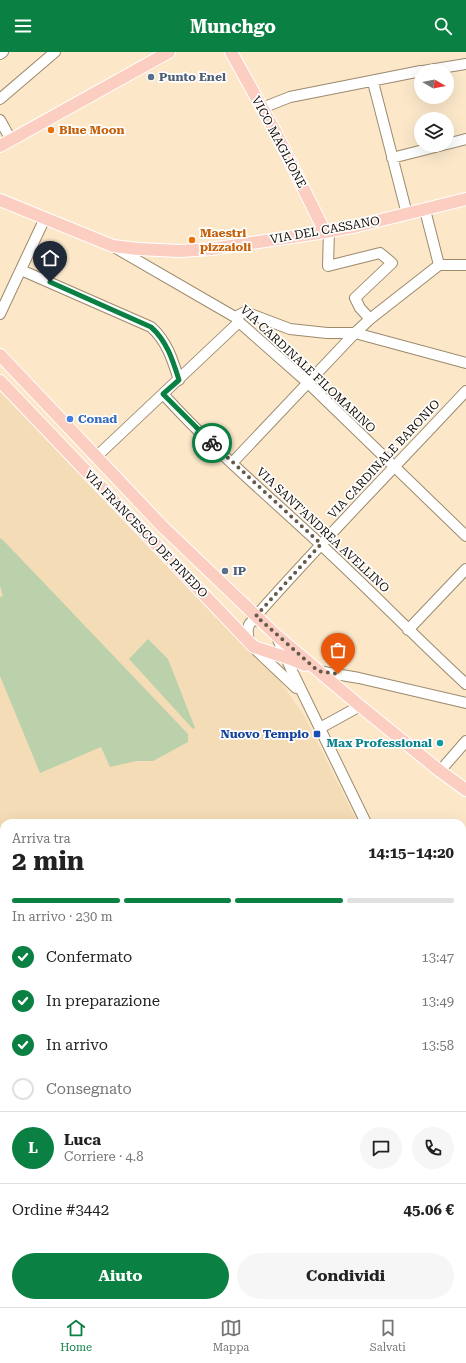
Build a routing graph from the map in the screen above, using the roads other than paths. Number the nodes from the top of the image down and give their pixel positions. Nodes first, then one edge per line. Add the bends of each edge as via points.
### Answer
1 (3, 52) edge
2 (55, 52) edge
3 (169, 52) edge
4 (231, 52) edge
5 (0, 54) edge
6 (466, 64) edge
7 (454, 66) edge
8 (414, 73) edge
9 (373, 82) junction
10 (0, 99) edge
11 (262, 108) junction
12 (0, 120) edge
13 (466, 139) edge
14 (11, 140) junction
15 (454, 142) edge
16 (0, 146) edge
17 (416, 152) edge
18 (392, 158) junction
19 (466, 199) edge
20 (0, 200) edge
21 (425, 210) junction
22 (407, 214) junction
23 (45, 218) junction
24 (327, 232) junction
25 (113, 246) junction
26 (439, 265) junction
27 (466, 265) edge
28 (21, 270) junction
29 (0, 314) edge
30 (370, 319) junction
31 (237, 320) junction
32 (355, 332) junction
33 (0, 355) edge
34 (466, 363) edge
35 (0, 380) edge
36 (179, 380) junction
37 (307, 382) junction
38 (466, 391) edge
39 (163, 394) junction
40 (96, 457) junction
41 (232, 463) junction
42 (395, 468) junction
43 (466, 536) edge
44 (321, 544) junction
45 (466, 569) edge
46 (259, 618) junction
47 (408, 630) junction
48 (276, 635) junction
49 (256, 647) junction
50 (286, 657) junction
51 (306, 665) junction
52 (318, 671) junction
53 (293, 674) junction
54 (466, 684) edge
55 (304, 697) junction
56 (466, 703) edge
57 (360, 706) junction
58 (320, 728) junction
59 (466, 741) edge
60 (440, 771) junction
61 (466, 790) edge
62 (364, 819) edge

1 - 5 street
2 - 10 street
3 - 14 main road
4 - 11 main road, VICO MAGLIONE
6 - 7 street
8 - 9 street
9 - 11 street via 290,97
9 - 18 street
11 - 24 main road, VICO MAGLIONE
12 - 14 street
13 - 15 street
14 - 16 main road
17 - 18 street
18 - 22 street
19 - 21 main road, VIA DEL CASSANO
20 - 23 main road, VIA DEL CASSANO
21 - 22 main road, VIA DEL CASSANO
21 - 26 street
22 - 24 main road, VIA DEL CASSANO
23 - 25 main road, VIA DEL CASSANO
23 - 28 street
24 - 25 main road, VIA DEL CASSANO via 211,249 158,251
24 - 30 street via 328,266 380,253 392,263 355,298
25 - 31 street, VIA CARDINALE FILOMARINO
26 - 27 street
26 - 30 street
28 - 29 street
28 - 36 street via 151,327 169,352
30 - 32 street
31 - 32 street via 245,312 290,329 331,333
31 - 36 street
31 - 37 street, VIA CARDINALE FILOMARINO
32 - 34 street
32 - 37 street
33 - 40 main road, VIA FRANCESCO DE PINEDO
35 - 49 main road, VIA FRANCESCO DE PINEDO
36 - 39 street
37 - 41 street
37 - 42 street, VIA CARDINALE FILOMARINO
38 - 42 street, VIA CARDINALE BARONIO
39 - 40 street
39 - 41 street, VIA SANT'ANDREA AVELLINO
40 - 46 main road, VIA FRANCESCO DE PINEDO via 162,526
41 - 44 street, VIA SANT'ANDREA AVELLINO
42 - 43 street, VIA CARDINALE FILOMARINO
42 - 44 street, VIA CARDINALE BARONIO
44 - 46 street, VIA CARDINALE BARONIO
44 - 47 street, VIA SANT'ANDREA AVELLINO
45 - 47 street
46 - 48 main road, VIA FRANCESCO DE PINEDO
46 - 49 street, VIA CARDINALE BARONIO via 247,628
47 - 54 street, VIA SANT'ANDREA AVELLINO
48 - 49 street via 274,646 269,650
48 - 50 street
48 - 52 main road, VIA FRANCESCO DE PINEDO
49 - 50 main road
49 - 55 street
50 - 51 main road
50 - 53 street
51 - 52 main road
51 - 53 street via 297,667
52 - 56 street
52 - 57 main road
53 - 55 street
55 - 58 street
57 - 58 street
57 - 60 main road
58 - 62 street
59 - 60 street
60 - 61 main road

